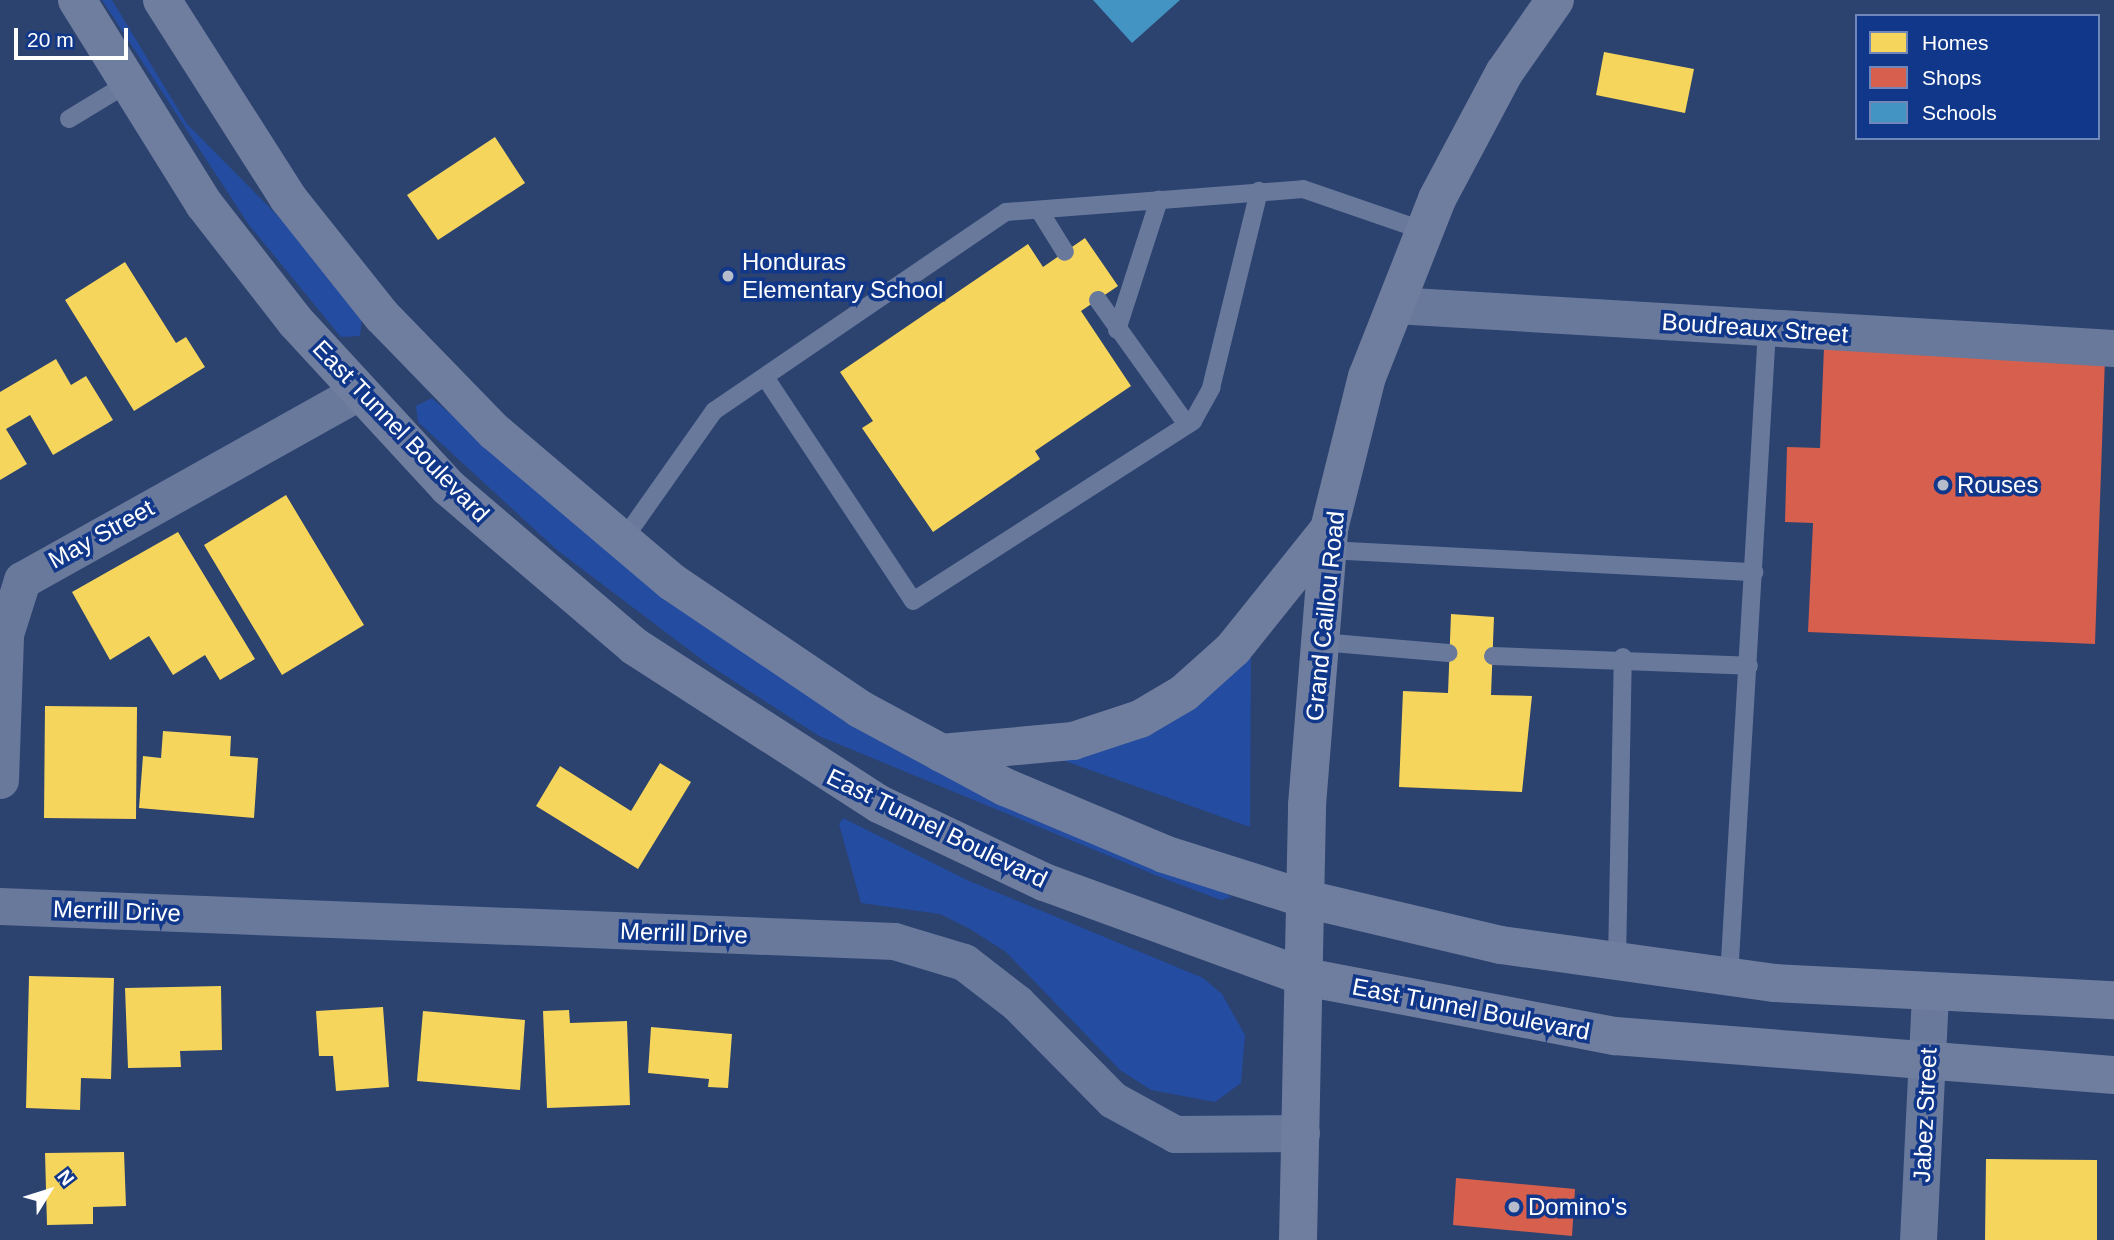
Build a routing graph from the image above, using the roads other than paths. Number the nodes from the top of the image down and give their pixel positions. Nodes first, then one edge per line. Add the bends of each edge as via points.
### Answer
1 (77, 0) edge
2 (162, 0) edge
3 (1555, 0) edge
4 (125, 85) junction
5 (69, 118) dead end
6 (1259, 191) junction
7 (1159, 200) junction
8 (1039, 210) junction
9 (1425, 231) junction
10 (1065, 252) dead end
11 (1098, 300) dead end
12 (1395, 305) junction
13 (1767, 329) junction
14 (1117, 330) junction
15 (2114, 348) edge
16 (765, 377) junction
17 (359, 392) junction
18 (1187, 425) junction
19 (1329, 539) junction
20 (623, 540) junction
21 (1755, 572) junction
22 (1321, 642) junction
23 (1449, 653) dead end
24 (1493, 656) dead end
25 (1623, 657) junction
26 (1749, 666) junction
27 (941, 753) junction
28 (0, 780) edge
29 (1306, 899) junction
30 (0, 906) edge
31 (1617, 961) junction
32 (1306, 977) junction
33 (1730, 977) junction
34 (1930, 991) junction
35 (2114, 1000) edge
36 (1929, 1064) junction
37 (2114, 1075) edge
38 (1301, 1133) junction
39 (1298, 1240) edge
40 (1918, 1240) edge

1 - 4 main road, East Tunnel Boulevard
2 - 20 main road via 288,198 382,316 495,432
3 - 9 main road, Grand Caillou Road via 1504,73
4 - 5 lane
4 - 17 main road, East Tunnel Boulevard via 204,204
6 - 7 lane
6 - 9 lane via 1303,190
6 - 18 lane via 1211,388
7 - 8 lane
7 - 14 lane
8 - 10 lane
8 - 16 lane via 1006,212
9 - 12 main road, Grand Caillou Road
11 - 14 lane
12 - 13 street, Boudreaux Street
12 - 19 main road, Grand Caillou Road via 1367,377
13 - 15 street, Boudreaux Street
13 - 21 lane
14 - 18 lane
16 - 18 lane via 913,601
16 - 20 lane via 714,411
17 - 28 street, May Street via 22,580 5,634
17 - 32 main road, East Tunnel Boulevard via 448,487 541,570 634,646 814,767 1044,882
19 - 21 lane
19 - 22 main road, Grand Caillou Road
19 - 27 main road via 1233,649 1184,692 1140,719 1073,741
20 - 27 main road via 672,582 860,709
21 - 26 lane
22 - 23 lane
22 - 29 main road, Grand Caillou Road
24 - 25 lane
25 - 26 lane
25 - 31 lane
26 - 33 lane
27 - 29 main road via 1164,854
29 - 31 main road via 1501,945
29 - 32 main road, Grand Caillou Road
30 - 38 street, Merrill Drive via 894,941 964,962 1017,1003 1113,1100 1175,1133
31 - 33 main road
32 - 36 main road, East Tunnel Boulevard via 1615,1036
32 - 38 main road, Grand Caillou Road
33 - 34 main road
34 - 35 main road
34 - 36 street, Jabez Street
36 - 37 main road, East Tunnel Boulevard
36 - 40 street, Jabez Street
38 - 39 main road, Grand Caillou Road

